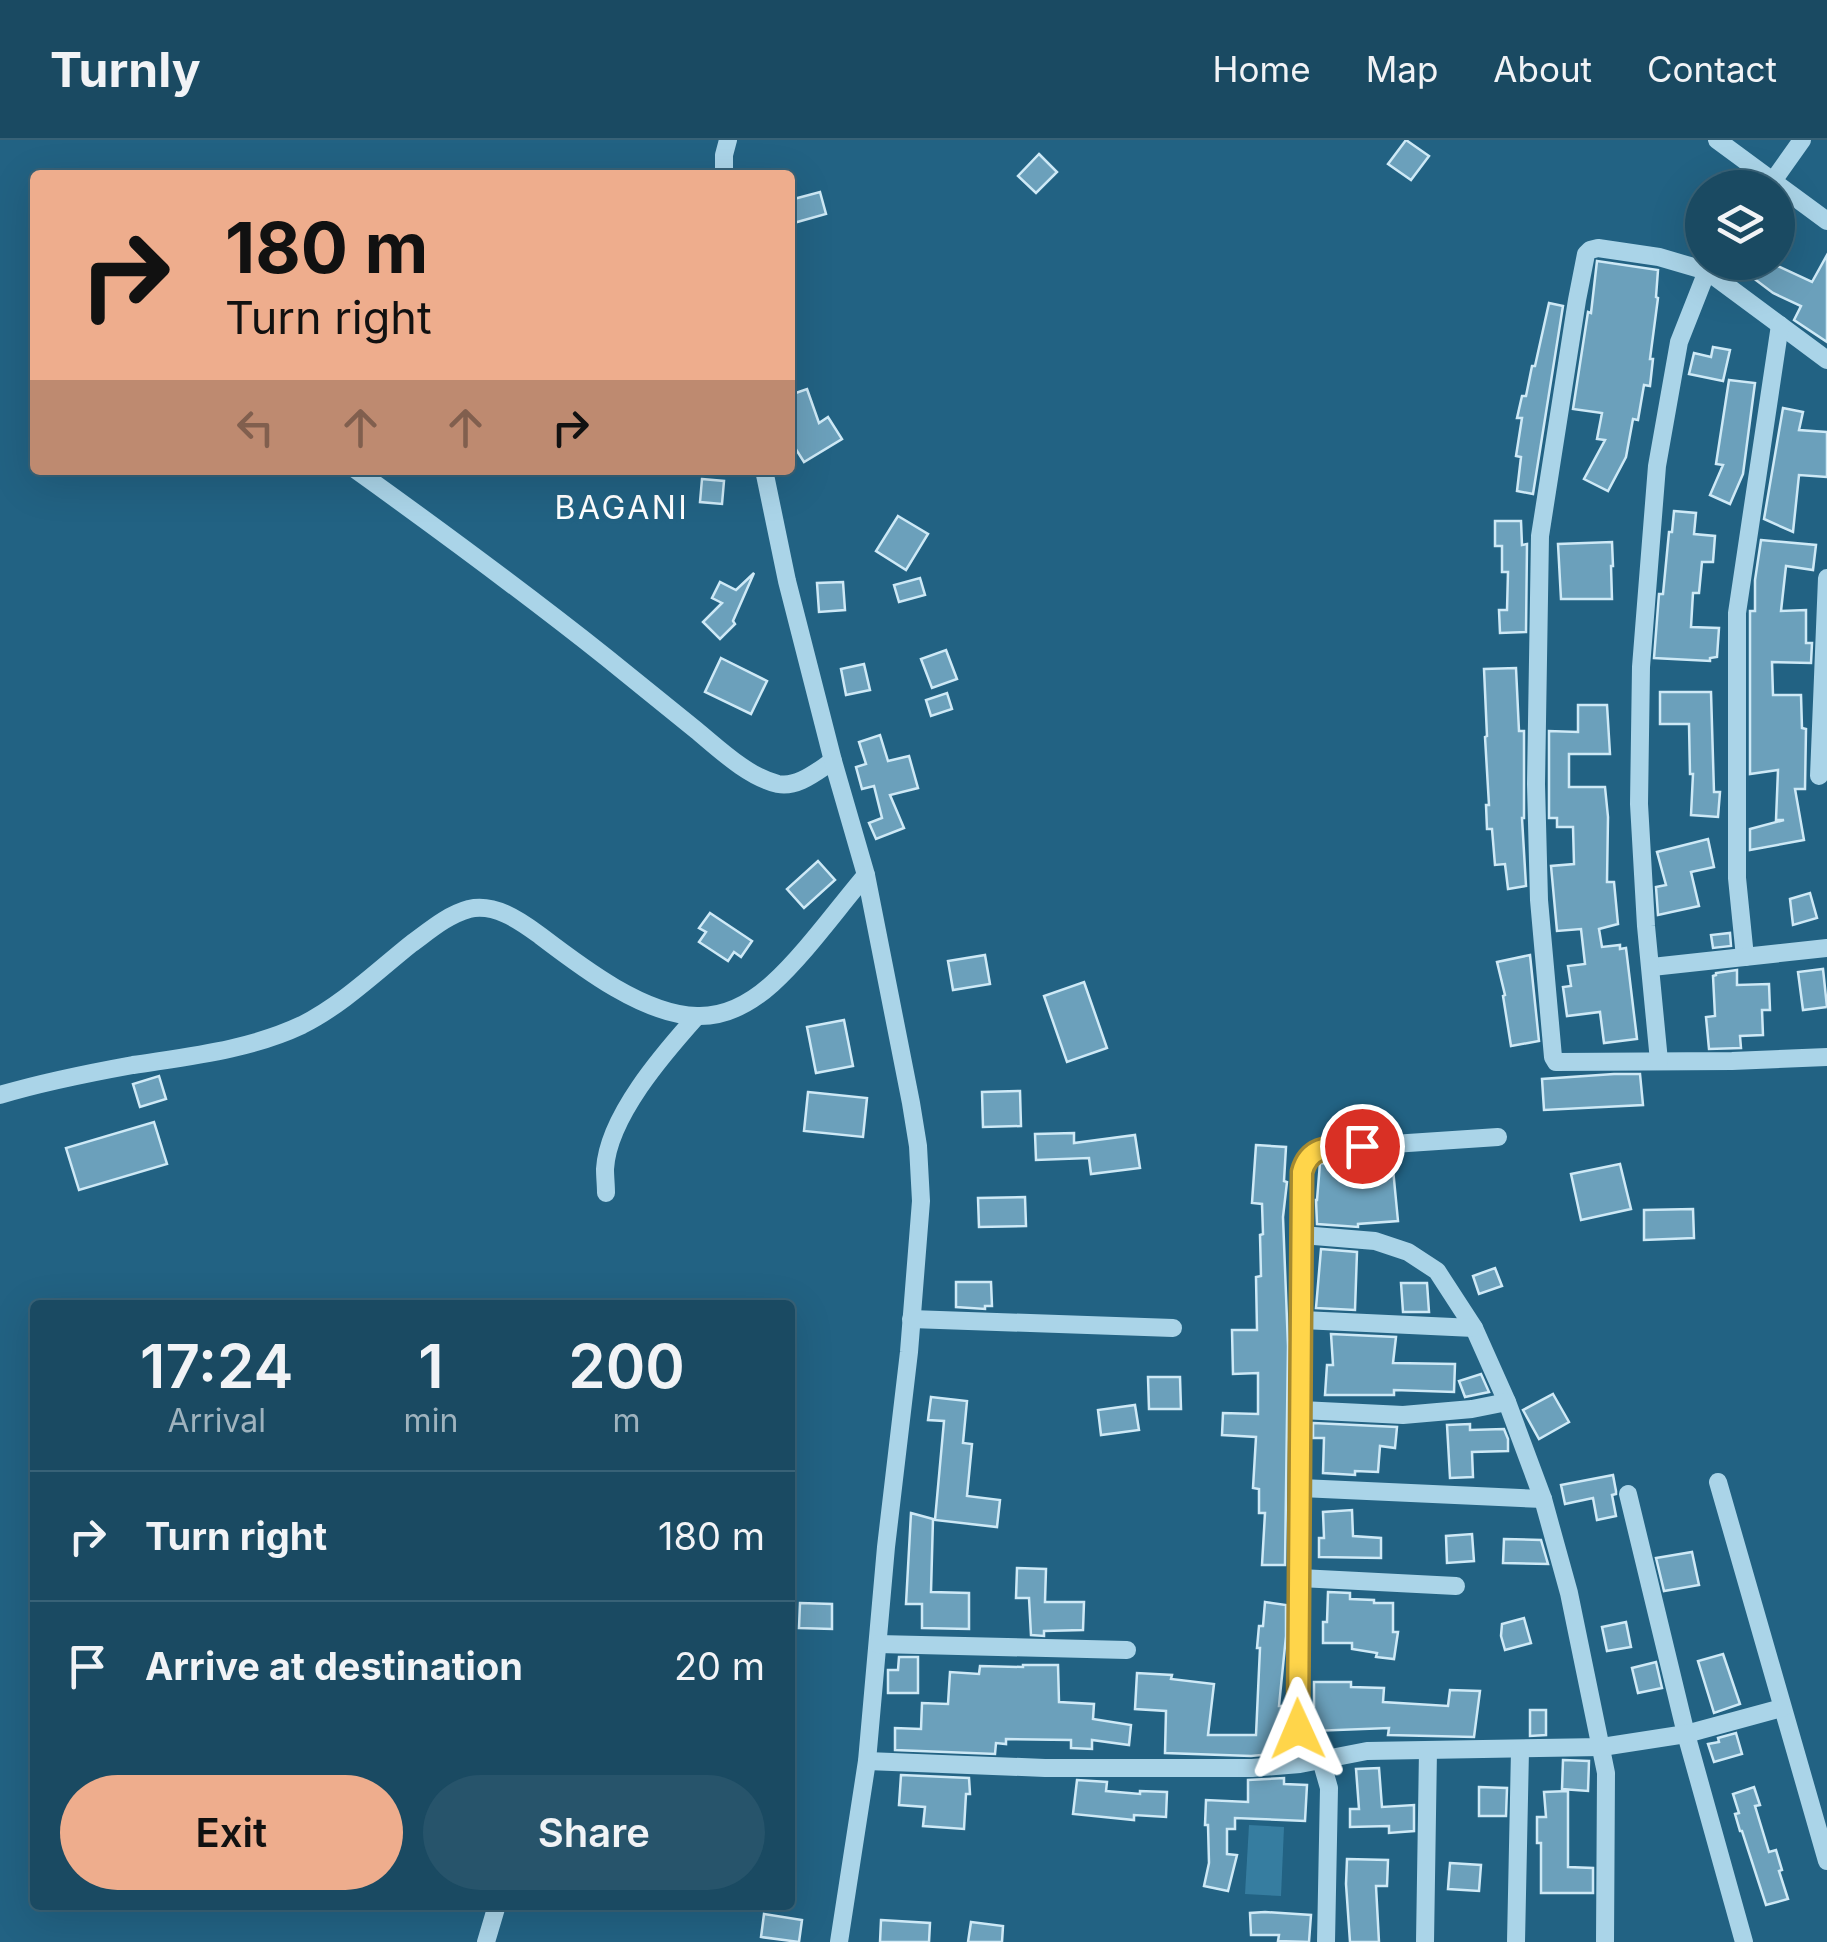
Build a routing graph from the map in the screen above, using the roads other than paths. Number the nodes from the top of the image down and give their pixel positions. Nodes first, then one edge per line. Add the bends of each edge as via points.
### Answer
1 (728, 140) edge
2 (1716, 140) edge
3 (1802, 140) edge
4 (724, 170) edge
5 (1754, 170) edge
6 (1781, 170) edge
7 (1795, 200) edge
8 (1827, 221) edge
9 (1685, 262) edge
10 (1704, 280) edge
11 (1727, 280) edge
12 (1780, 325) junction
13 (1827, 360) edge
14 (363, 475) edge
15 (765, 475) edge
16 (1827, 578) edge
17 (833, 761) junction
18 (1819, 776) dead end
19 (866, 874) junction
20 (1827, 948) edge
21 (1746, 958) junction
22 (1652, 967) junction
23 (697, 1016) junction
24 (1827, 1057) edge
25 (1659, 1062) junction
26 (0, 1096) edge
27 (1498, 1138) dead end
28 (606, 1192) dead end
29 (1302, 1235) junction
30 (912, 1320) junction
31 (1302, 1320) junction
32 (1173, 1328) dead end
33 (1474, 1328) junction
34 (1507, 1402) junction
35 (1301, 1410) junction
36 (1718, 1482) dead end
37 (1300, 1488) junction
38 (1628, 1494) dead end
39 (1544, 1499) junction
40 (1300, 1578) junction
41 (1456, 1586) dead end
42 (878, 1644) junction
43 (1128, 1650) dead end
44 (1782, 1708) junction
45 (1686, 1734) junction
46 (1602, 1747) junction
47 (1428, 1750) junction
48 (1520, 1750) junction
49 (1321, 1760) junction
50 (867, 1761) junction
51 (1827, 1861) edge
52 (496, 1910) edge
53 (486, 1942) edge
54 (839, 1942) edge
55 (1326, 1942) edge
56 (1424, 1942) edge
57 (1516, 1942) edge
58 (1605, 1942) edge
59 (1744, 1942) edge

1 - 4 street
2 - 5 street
3 - 6 street
7 - 8 street
9 - 25 street via 1598,248 1586,254 1540,536 1537,842 1553,1057 1561,1064
10 - 22 street via 1679,342 1660,448 1642,648 1639,804
11 - 12 street
12 - 13 street
12 - 21 street via 1738,613 1737,878
14 - 17 street via 748,770 794,784
15 - 17 street
16 - 18 street
17 - 19 street
19 - 23 street via 773,983 724,1013
19 - 30 street via 918,1146
20 - 21 street
21 - 22 street
22 - 25 street
23 - 26 street via 629,995 513,917 473,908 433,927 301,1025 213,1053
23 - 28 street via 620,1119 605,1166
24 - 25 street
27 - 29 street via 1318,1150 1302,1172
29 - 31 street
29 - 33 street via 1375,1241 1408,1252 1438,1271
30 - 32 street
30 - 42 street
31 - 33 street
31 - 35 street
33 - 34 street
34 - 35 street via 1403,1415
34 - 39 street
35 - 37 street
36 - 44 street
37 - 39 street
37 - 40 street
38 - 45 street
39 - 46 street
40 - 41 street
40 - 49 street via 1298,1729
42 - 43 street
42 - 50 street
44 - 45 street
44 - 51 street
45 - 46 street
45 - 59 street
46 - 48 street
46 - 58 street
47 - 48 street
47 - 49 street
47 - 56 street
48 - 57 street
49 - 50 street via 1199,1769
49 - 55 street via 1330,1788
50 - 54 street
52 - 53 street

